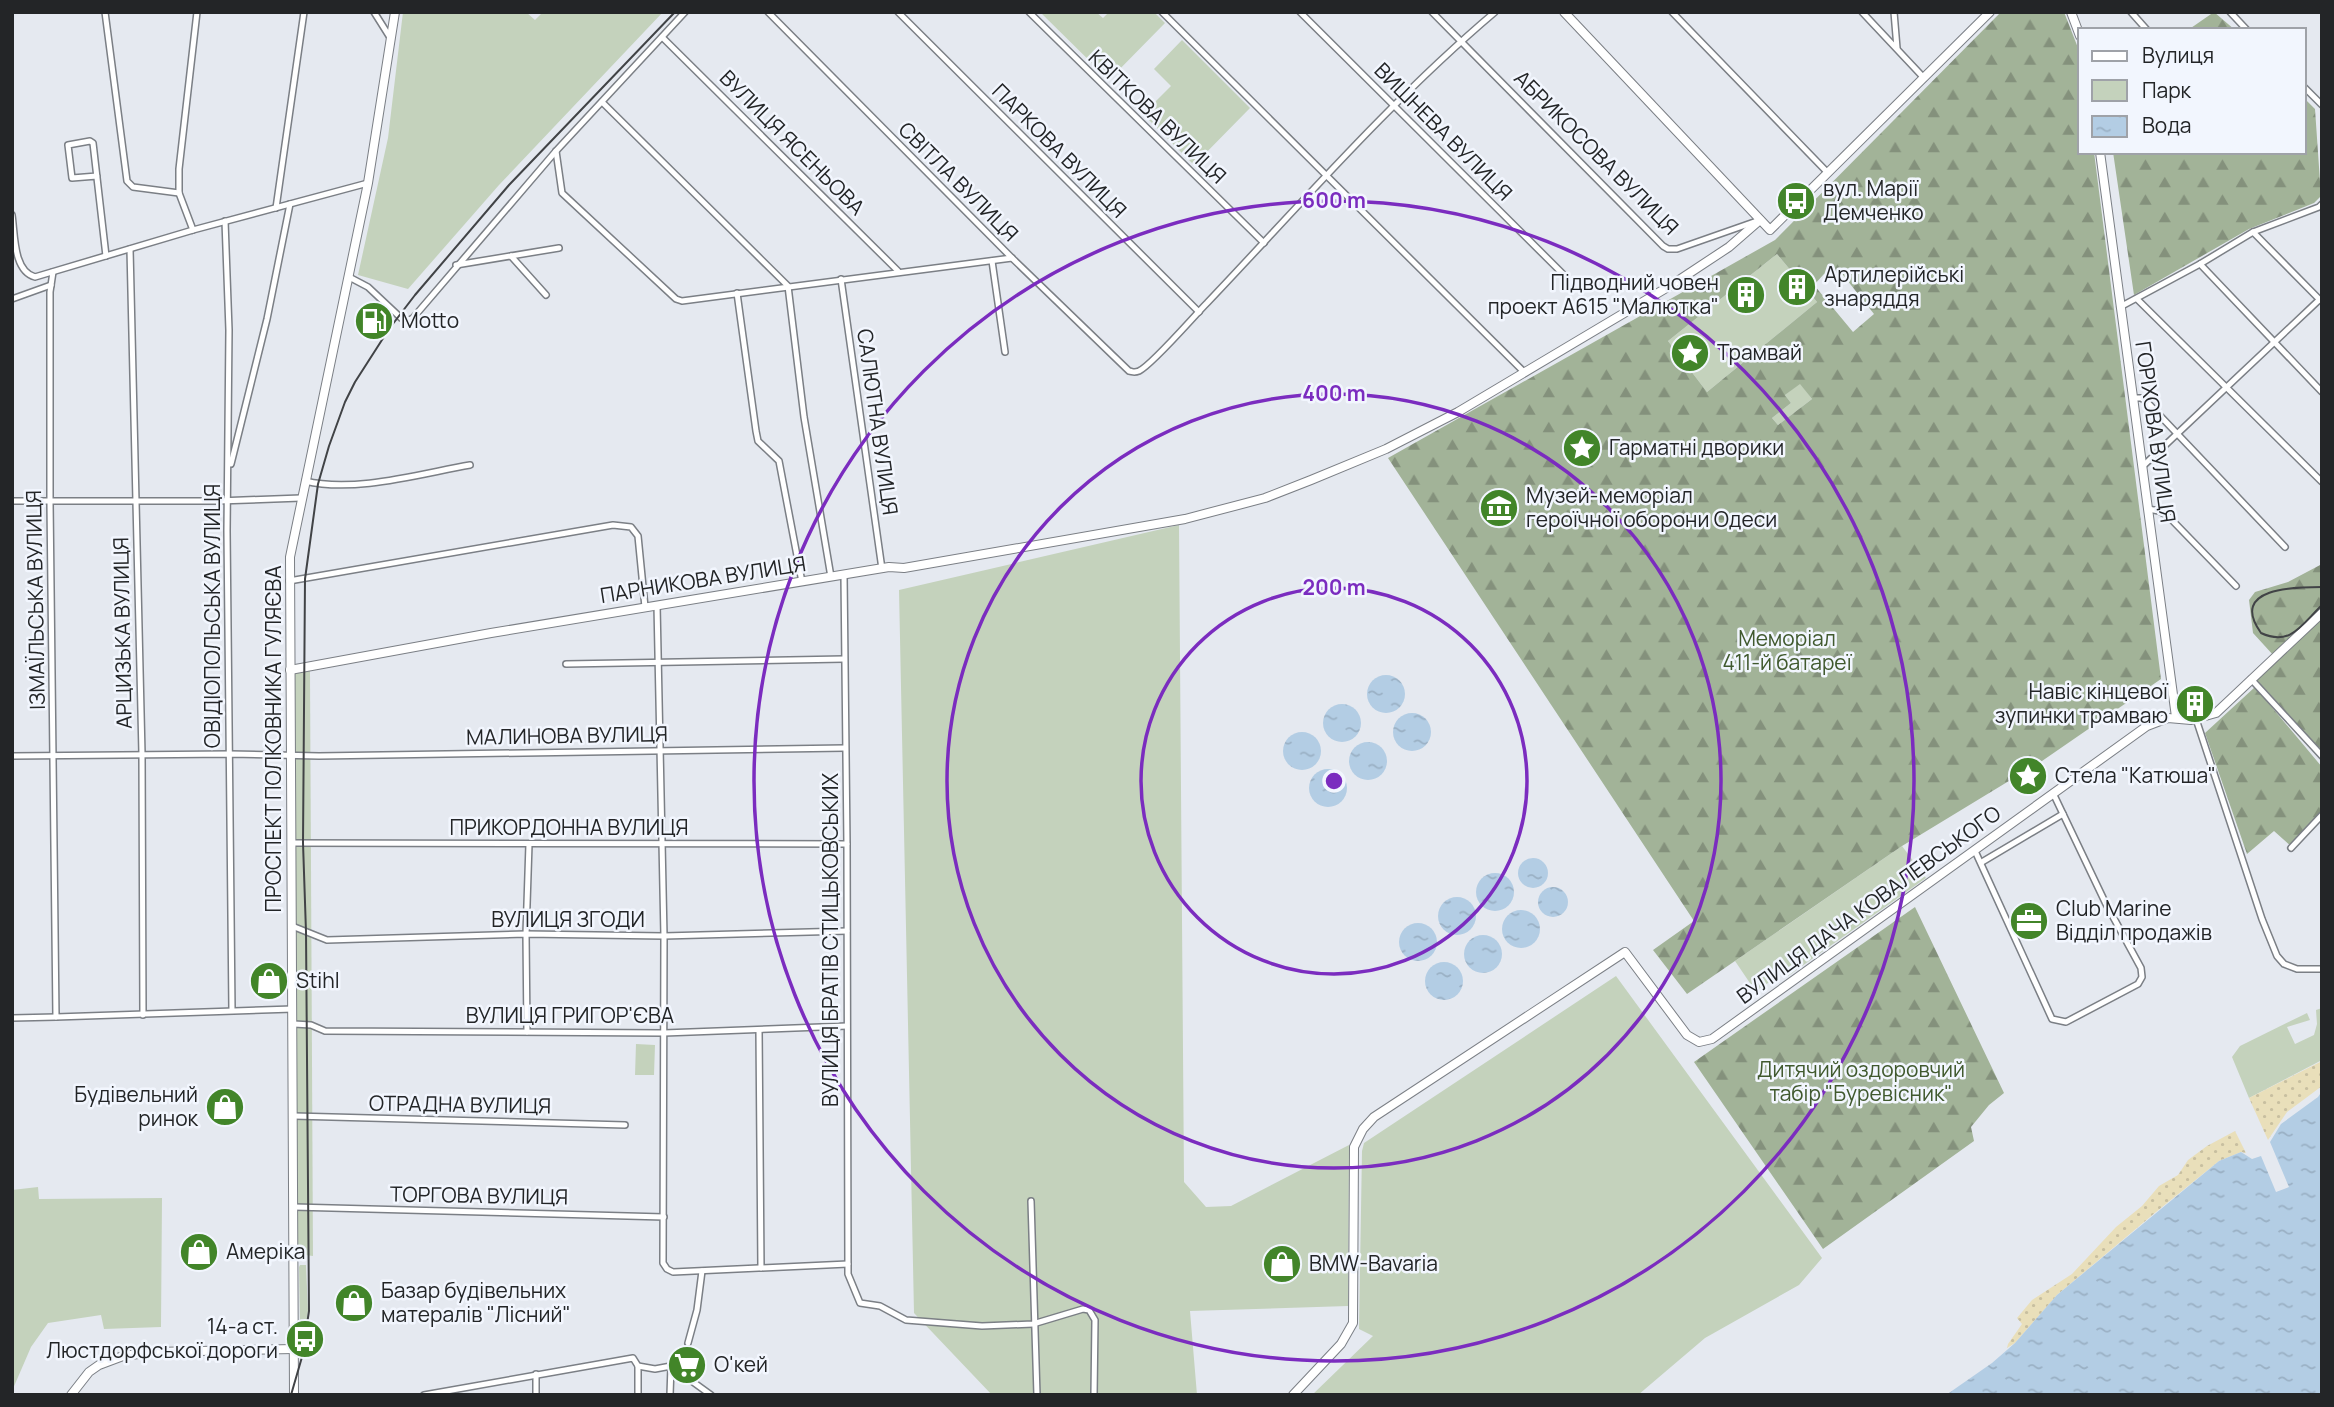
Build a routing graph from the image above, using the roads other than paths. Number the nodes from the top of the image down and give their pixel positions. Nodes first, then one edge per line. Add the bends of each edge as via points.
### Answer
1 (106, 12) edge
2 (197, 12) edge
3 (304, 12) edge
4 (374, 12) edge
5 (395, 12) edge
6 (685, 12) edge
7 (768, 12) edge
8 (898, 12) edge
9 (1029, 12) edge
10 (1163, 12) edge
11 (1300, 12) edge
12 (1432, 12) edge
13 (1495, 12) edge
14 (1564, 12) edge
15 (1672, 12) edge
16 (1862, 12) edge
17 (1895, 12) edge
18 (1990, 12) edge
19 (2071, 12) edge
20 (2131, 12) edge
21 (2230, 12) edge
22 (2145, 28) edge
23 (2245, 28) edge
24 (2078, 31) edge
25 (662, 37) junction
26 (392, 40) junction
27 (1461, 41) junction
28 (1897, 49) junction
29 (1924, 78) junction
30 (2306, 89) edge
31 (602, 102) junction
32 (2322, 105) edge
33 (1395, 106) junction
34 (555, 151) junction
35 (2100, 154) edge
36 (1828, 173) junction
37 (1326, 175) junction
38 (97, 176) junction
39 (368, 183) junction
40 (179, 193) junction
41 (290, 204) junction
42 (2321, 206) edge
43 (276, 208) junction
44 (12, 215) edge
45 (1760, 220) junction
46 (225, 221) junction
47 (192, 230) junction
48 (2253, 232) junction
49 (1264, 243) junction
50 (559, 248) dead end
51 (130, 249) junction
52 (106, 256) junction
53 (511, 256) junction
54 (1012, 258) junction
55 (992, 261) junction
56 (2200, 264) junction
57 (456, 265) junction
58 (53, 272) junction
59 (899, 272) junction
60 (1563, 274) dead end
61 (349, 277) junction
62 (841, 279) junction
63 (51, 285) junction
64 (788, 286) junction
65 (737, 293) junction
66 (546, 295) dead end
67 (12, 299) edge
68 (2137, 299) junction
69 (2321, 301) edge
70 (2120, 307) junction
71 (1199, 312) junction
72 (2275, 344) junction
73 (1005, 352) dead end
74 (1525, 373) junction
75 (2228, 388) junction
76 (2322, 391) edge
77 (2133, 398) junction
78 (2178, 435) junction
79 (470, 465) dead end
80 (2143, 466) junction
81 (228, 473) junction
82 (305, 481) junction
83 (2322, 482) edge
84 (301, 498) junction
85 (228, 499) junction
86 (12, 501) edge
87 (136, 501) junction
88 (50, 502) junction
89 (2148, 509) junction
90 (2284, 547) dead end
91 (882, 569) junction
92 (844, 575) junction
93 (831, 577) junction
94 (289, 581) junction
95 (802, 582) junction
96 (2236, 586) dead end
97 (657, 605) junction
98 (645, 607) junction
99 (2322, 613) edge
100 (844, 659) junction
101 (658, 663) junction
102 (566, 664) dead end
103 (290, 670) junction
104 (2251, 679) junction
105 (2176, 717) junction
106 (2196, 719) junction
107 (845, 748) junction
108 (660, 750) junction
109 (142, 754) junction
110 (230, 754) junction
111 (290, 755) junction
112 (12, 756) edge
113 (54, 756) junction
114 (2322, 756) edge
115 (2053, 793) junction
116 (2063, 814) junction
117 (2322, 815) edge
118 (291, 843) junction
119 (662, 843) junction
120 (529, 844) junction
121 (847, 844) junction
122 (2291, 848) dead end
123 (1976, 851) junction
124 (1982, 862) junction
125 (292, 926) junction
126 (846, 932) junction
127 (526, 934) junction
128 (664, 936) junction
129 (2322, 969) edge
130 (293, 1009) junction
131 (232, 1010) junction
132 (144, 1015) junction
133 (56, 1017) junction
134 (12, 1018) edge
135 (294, 1024) junction
136 (847, 1026) junction
137 (759, 1030) junction
138 (527, 1031) junction
139 (664, 1033) junction
140 (294, 1116) junction
141 (625, 1125) dead end
142 (1031, 1200) dead end
143 (294, 1207) junction
144 (664, 1217) junction
145 (848, 1264) junction
146 (761, 1268) junction
147 (702, 1271) junction
148 (1033, 1324) junction
149 (688, 1343) dead end
150 (294, 1349) junction
151 (638, 1366) junction
152 (671, 1366) junction
153 (536, 1374) junction
154 (430, 1394) edge
155 (71, 1395) edge
156 (294, 1395) edge
157 (424, 1395) edge
158 (536, 1395) edge
159 (638, 1395) edge
160 (670, 1395) edge
161 (711, 1395) edge
162 (1037, 1395) edge
163 (1094, 1395) edge
164 (1293, 1395) edge

1 - 40 street via 127,181 133,187
2 - 40 street
3 - 43 street
4 - 26 street
5 - 26 street, ПРОСПЕКТ ПОЛКОВНИКА ГУЛЯЄВА
6 - 25 street
7 - 54 street, СВІТЛА ВУЛИЦЯ
8 - 71 street, ПАРКОВА ВУЛИЦЯ
9 - 49 street, КВІТКОВА ВУЛИЦЯ
10 - 37 street
11 - 33 street, ВИШНЕВА ВУЛИЦЯ
12 - 27 street, АБРИКОСОВА ВУЛИЦЯ
13 - 27 street
14 - 45 street
15 - 36 street
16 - 28 street
17 - 28 street
18 - 29 street
19 - 24 street
20 - 22 street
21 - 23 street
25 - 31 street
25 - 59 street, ВУЛИЦЯ ЯСЕНЬОВА
26 - 39 street, ПРОСПЕКТ ПОЛКОВНИКА ГУЛЯЄВА
27 - 33 street
27 - 45 street, АБРИКОСОВА ВУЛИЦЯ via 1668,249
28 - 29 street
29 - 36 street
30 - 32 street
31 - 34 street
31 - 64 street
33 - 37 street
33 - 60 street, ВИШНЕВА ВУЛИЦЯ
34 - 57 street
34 - 65 street via 562,193 676,299
35 - 70 street, ГОРІХОВА ВУЛИЦЯ
36 - 45 street via 1770,230
37 - 49 street
37 - 74 street
38 - 38 street via 72,178 68,145 92,142
38 - 52 street
39 - 41 street
39 - 61 street, ПРОСПЕКТ ПОЛКОВНИКА ГУЛЯЄВА
40 - 47 street
41 - 43 street
41 - 81 street
42 - 48 street
43 - 46 street
44 - 58 street via 22,270 35,277
45 - 74 street, ПАРНИКОВА ВУЛИЦЯ via 1729,247
46 - 47 street
46 - 81 street, ОВІДІОПОЛЬСЬКА ВУЛИЦЯ
47 - 51 street
48 - 56 street
48 - 69 street
49 - 71 street
50 - 53 street
51 - 52 street
51 - 87 street, АРЦИЗЬКА ВУЛИЦЯ
52 - 58 street
53 - 57 street
53 - 66 street
54 - 55 street
54 - 71 street, СВІТЛА ВУЛИЦЯ via 1129,371 1144,368
55 - 59 street
55 - 73 street
56 - 68 street
56 - 72 street
57 - 61 street via 408,321 369,287
58 - 63 street, ІЗМАЇЛЬСЬКА ВУЛИЦЯ
59 - 62 street
61 - 82 street, ПРОСПЕКТ ПОЛКОВНИКА ГУЛЯЄВА
62 - 64 street
62 - 91 street, САЛЮТНА ВУЛИЦЯ
63 - 67 street
63 - 88 street, ІЗМАЇЛЬСЬКА ВУЛИЦЯ
64 - 65 street
64 - 93 street
65 - 95 street via 758,441 779,461
68 - 70 street
68 - 75 street
69 - 72 street
70 - 77 street, ГОРІХОВА ВУЛИЦЯ
72 - 75 street
72 - 76 street
74 - 91 street, ПАРНИКОВА ВУЛИЦЯ via 1386,449 1265,498 1185,519
75 - 78 street
75 - 83 street
77 - 78 street via 2147,402
77 - 80 street, ГОРІХОВА ВУЛИЦЯ
78 - 80 street
78 - 90 street
79 - 82 street via 350,486
80 - 89 street, ГОРІХОВА ВУЛИЦЯ
81 - 85 street, ОВІДІОПОЛЬСЬКА ВУЛИЦЯ
82 - 84 street, ПРОСПЕКТ ПОЛКОВНИКА ГУЛЯЄВА
84 - 85 street
84 - 94 street, ПРОСПЕКТ ПОЛКОВНИКА ГУЛЯЄВА
85 - 87 street
85 - 110 street, ОВІДІОПОЛЬСЬКА ВУЛИЦЯ
86 - 88 street
87 - 88 street
87 - 109 street, АРЦИЗЬКА ВУЛИЦЯ
88 - 113 street, ІЗМАЇЛЬСЬКА ВУЛИЦЯ
89 - 96 street via 2168,516
89 - 105 street, ГОРІХОВА ВУЛИЦЯ
91 - 92 street, ПАРНИКОВА ВУЛИЦЯ
92 - 93 street, ПАРНИКОВА ВУЛИЦЯ
92 - 100 street, ВУЛИЦЯ БРАТІВ СТИЦЬКОВСЬКИХ
93 - 95 street, ПАРНИКОВА ВУЛИЦЯ
94 - 98 street via 612,525 631,527 638,536
94 - 103 street, ПРОСПЕКТ ПОЛКОВНИКА ГУЛЯЄВА
95 - 97 street, ПАРНИКОВА ВУЛИЦЯ
97 - 98 street, ПАРНИКОВА ВУЛИЦЯ
97 - 101 street
98 - 103 street, ПАРНИКОВА ВУЛИЦЯ
99 - 104 street
100 - 101 street
100 - 107 street, ВУЛИЦЯ БРАТІВ СТИЦЬКОВСЬКИХ
101 - 102 street
101 - 108 street
103 - 111 street, ПРОСПЕКТ ПОЛКОВНИКА ГУЛЯЄВА
104 - 106 street via 2216,713
104 - 114 street
105 - 106 street, ВУЛИЦЯ ДАЧА КОВАЛЕВСЬКОГО
105 - 115 street, ВУЛИЦЯ ДАЧА КОВАЛЕВСЬКОГО via 2147,726
106 - 129 street via 2277,956 2297,969
107 - 108 street, МАЛИНОВА ВУЛИЦЯ
107 - 121 street, ВУЛИЦЯ БРАТІВ СТИЦЬКОВСЬКИХ
108 - 111 street, МАЛИНОВА ВУЛИЦЯ
108 - 119 street
109 - 110 street, МАЛИНОВА ВУЛИЦЯ
109 - 113 street, МАЛИНОВА ВУЛИЦЯ
109 - 132 street, АРЦИЗЬКА ВУЛИЦЯ
110 - 111 street, МАЛИНОВА ВУЛИЦЯ
110 - 131 street, ОВІДІОПОЛЬСЬКА ВУЛИЦЯ
111 - 118 street, ПРОСПЕКТ ПОЛКОВНИКА ГУЛЯЄВА
112 - 113 street, МАЛИНОВА ВУЛИЦЯ
113 - 133 street, ІЗМАЇЛЬСЬКА ВУЛИЦЯ
115 - 116 street
115 - 123 street, ВУЛИЦЯ ДАЧА КОВАЛЕВСЬКОГО
116 - 124 street
116 - 124 street via 2141,968 2138,984 2066,1023 2052,1019
117 - 122 street
118 - 120 street, ПРИКОРДОННА ВУЛИЦЯ
118 - 125 street, ПРОСПЕКТ ПОЛКОВНИКА ГУЛЯЄВА
119 - 120 street, ПРИКОРДОННА ВУЛИЦЯ
119 - 121 street, ПРИКОРДОННА ВУЛИЦЯ
119 - 128 street
120 - 127 street
121 - 126 street, ВУЛИЦЯ БРАТІВ СТИЦЬКОВСЬКИХ
123 - 124 street
123 - 164 street, ВУЛИЦЯ ДАЧА КОВАЛЕВСЬКОГО via 1712,1039 1699,1042 1687,1035 1625,952 1374,1117 1354,1147 1353,1323 1341,1344
125 - 127 street, ВУЛИЦЯ ЗГОДИ via 327,940
125 - 130 street, ПРОСПЕКТ ПОЛКОВНИКА ГУЛЯЄВА
126 - 128 street, ВУЛИЦЯ ЗГОДИ
126 - 136 street, ВУЛИЦЯ БРАТІВ СТИЦЬКОВСЬКИХ
127 - 128 street, ВУЛИЦЯ ЗГОДИ
127 - 138 street
128 - 139 street
130 - 131 street
130 - 135 street, ПРОСПЕКТ ПОЛКОВНИКА ГУЛЯЄВА
131 - 132 street
132 - 133 street
133 - 134 street
135 - 138 street, ВУЛИЦЯ ГРИГОР'ЄВА via 325,1031
135 - 140 street, ПРОСПЕКТ ПОЛКОВНИКА ГУЛЯЄВА
136 - 137 street, ВУЛИЦЯ ГРИГОР'ЄВА
136 - 145 street, ВУЛИЦЯ БРАТІВ СТИЦЬКОВСЬКИХ
137 - 139 street, ВУЛИЦЯ ГРИГОР'ЄВА
137 - 146 street
138 - 139 street, ВУЛИЦЯ ГРИГОР'ЄВА
139 - 144 street
140 - 141 street, ОТРАДНА ВУЛИЦЯ
140 - 143 street, ПРОСПЕКТ ПОЛКОВНИКА ГУЛЯЄВА
142 - 148 street
143 - 144 street, ТОРГОВА ВУЛИЦЯ
143 - 150 street, ПРОСПЕКТ ПОЛКОВНИКА ГУЛЯЄВА
144 - 147 street via 663,1263 667,1269
145 - 146 street
145 - 148 street, ВУЛИЦЯ БРАТІВ СТИЦЬКОВСЬКИХ via 860,1303 880,1306 906,1320 982,1326
146 - 147 street
147 - 149 street
148 - 162 street
148 - 163 street via 1083,1309 1093,1313
150 - 155 street via 123,1356 89,1372
150 - 156 street, ПРОСПЕКТ ПОЛКОВНИКА ГУЛЯЄВА
151 - 152 street
151 - 153 street via 633,1358
151 - 159 street
152 - 160 street
152 - 161 street
153 - 154 street
153 - 158 street
154 - 157 street

